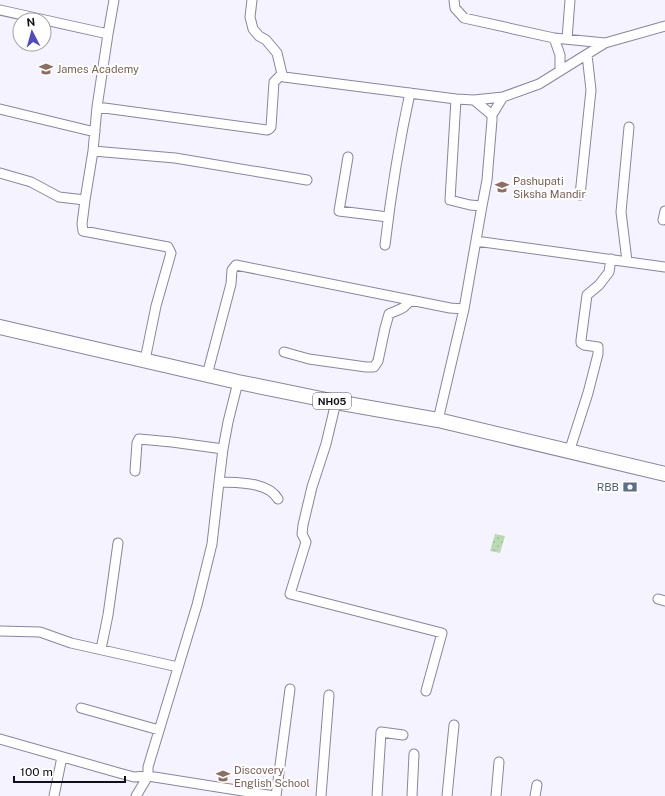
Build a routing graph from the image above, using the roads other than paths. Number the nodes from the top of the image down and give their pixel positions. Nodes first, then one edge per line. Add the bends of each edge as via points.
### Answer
1 (114, 0) edge
2 (252, 0) edge
3 (454, 0) edge
4 (570, 0) edge
5 (0, 10) edge
6 (665, 26) edge
7 (108, 34) junction
8 (554, 38) junction
9 (567, 39) junction
10 (605, 43) junction
11 (587, 55) junction
12 (560, 71) junction
13 (282, 74) junction
14 (410, 93) junction
15 (503, 98) junction
16 (456, 99) junction
17 (474, 100) junction
18 (97, 107) junction
19 (0, 110) edge
20 (492, 115) junction
21 (629, 127) dead end
22 (95, 132) junction
23 (93, 151) junction
24 (348, 157) dead end
25 (0, 172) edge
26 (307, 180) dead end
27 (580, 195) dead end
28 (85, 200) junction
29 (482, 206) junction
30 (388, 218) junction
31 (476, 241) junction
32 (385, 245) dead end
33 (611, 259) junction
34 (627, 261) junction
35 (665, 267) edge
36 (410, 300) junction
37 (464, 309) junction
38 (0, 327) edge
39 (284, 352) dead end
40 (145, 360) junction
41 (207, 375) junction
42 (238, 382) junction
43 (336, 402) junction
44 (438, 420) junction
45 (224, 449) junction
46 (569, 452) junction
47 (135, 471) dead end
48 (665, 474) edge
49 (219, 482) junction
50 (278, 499) dead end
51 (118, 543) dead end
52 (0, 631) edge
53 (101, 649) junction
54 (178, 667) junction
55 (290, 689) dead end
56 (426, 691) dead end
57 (329, 695) dead end
58 (80, 708) dead end
59 (454, 726) dead end
60 (159, 730) junction
61 (403, 735) dead end
62 (0, 739) edge
63 (414, 754) dead end
64 (62, 757) junction
65 (499, 762) dead end
66 (148, 776) junction
67 (537, 785) dead end
68 (248, 794) edge
69 (54, 796) edge
70 (136, 796) edge
71 (275, 796) edge
72 (321, 796) edge
73 (377, 796) edge
74 (412, 796) edge
75 (447, 796) edge
76 (496, 796) edge
77 (535, 796) edge

1 - 7 street
2 - 13 street via 250,17 253,29 277,53
3 - 8 street via 455,8 464,18
4 - 9 street
5 - 7 street
6 - 10 street
7 - 18 street
8 - 9 street
8 - 12 street via 560,55
9 - 10 street
10 - 11 street
11 - 12 street
11 - 27 street via 591,90
12 - 15 street via 539,84
13 - 14 street via 284,77
13 - 18 street via 274,82 271,127 267,130
14 - 16 street
14 - 30 street
15 - 17 street
15 - 20 street
16 - 17 street
16 - 29 street via 450,200
17 - 20 street
18 - 22 street
19 - 22 street
20 - 29 street via 487,180
21 - 34 street via 621,212
22 - 23 street
23 - 26 street via 175,158
23 - 28 street
24 - 30 street via 339,211
25 - 28 street via 30,182 59,196
28 - 40 street via 83,231 168,247 171,253 156,306
29 - 31 street
30 - 32 street
31 - 33 street
31 - 37 street
33 - 34 street
33 - 46 street via 609,272 587,295 580,340 584,345 598,347 598,354
34 - 35 street
36 - 37 street
36 - 39 street via 400,310 389,314 378,361 374,367
36 - 41 street via 236,265 232,270
37 - 44 street
38 - 40 main road, NH05
40 - 41 main road, NH05
41 - 42 main road, NH05
42 - 43 main road, NH05
42 - 45 street
43 - 44 main road, NH05
43 - 56 street via 312,487 302,534 306,542 290,594 442,633
44 - 46 main road, NH05
45 - 47 street via 139,439
45 - 49 street
46 - 48 main road, NH05
49 - 50 street via 264,488
49 - 54 street via 212,544
51 - 53 street
52 - 53 street via 40,632
53 - 54 street
54 - 60 street
55 - 71 street
57 - 72 street
58 - 60 street
59 - 75 street
60 - 66 street via 148,767
61 - 73 street via 382,732
62 - 64 street
63 - 74 street
64 - 66 street via 134,777
64 - 69 street
65 - 76 street
66 - 68 street
66 - 70 street
67 - 77 street
68 - 71 street

